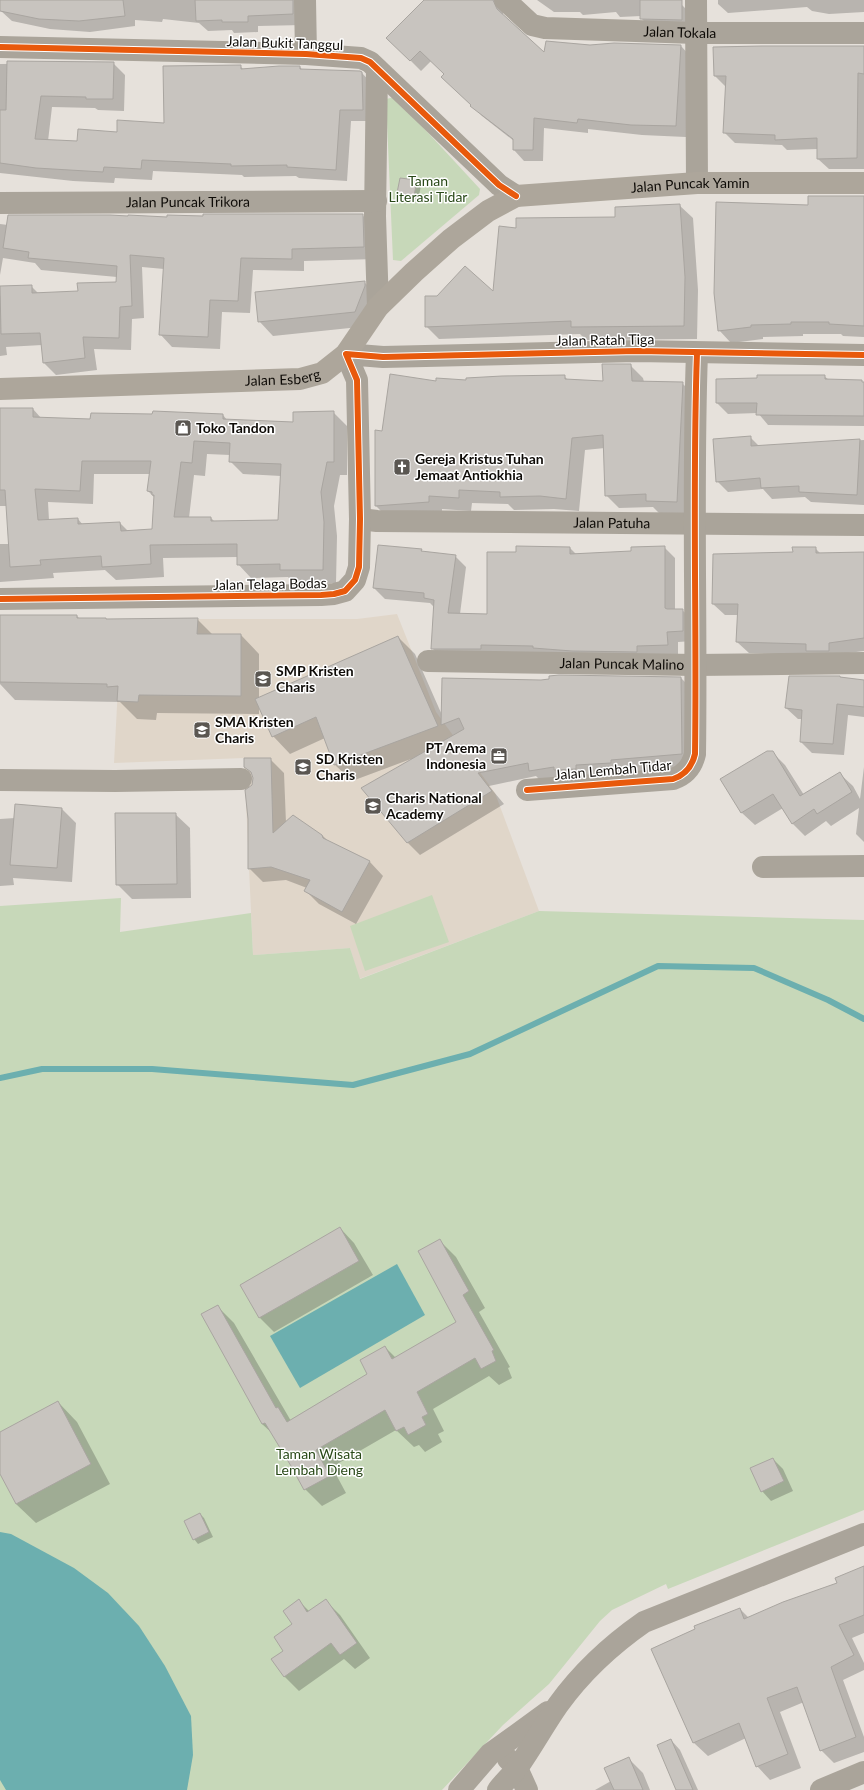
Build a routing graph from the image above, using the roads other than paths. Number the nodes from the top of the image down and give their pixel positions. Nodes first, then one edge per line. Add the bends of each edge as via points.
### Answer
1 (305, 0) edge
2 (505, 0) edge
3 (696, 0) edge
4 (864, 32) edge
5 (696, 33) junction
6 (0, 47) edge
7 (306, 54) junction
8 (377, 69) junction
9 (697, 183) junction
10 (864, 183) edge
11 (516, 196) junction
12 (376, 201) junction
13 (0, 204) edge
14 (378, 307) junction
15 (698, 353) junction
16 (346, 354) junction
17 (864, 355) edge
18 (0, 389) edge
19 (360, 519) junction
20 (694, 523) junction
21 (864, 525) edge
22 (0, 599) edge
23 (428, 661) dead end
24 (864, 663) edge
25 (696, 665) junction
26 (241, 779) dead end
27 (0, 780) edge
28 (527, 790) dead end
29 (864, 866) edge
30 (763, 868) dead end
31 (864, 1534) edge
32 (559, 1704) junction
33 (498, 1748) junction
34 (517, 1768) junction
35 (864, 1772) edge
36 (459, 1790) edge
37 (498, 1790) edge
38 (527, 1790) edge
39 (821, 1790) edge

1 - 7 street
2 - 5 street, Jalan Tokala via 532,25 545,28
3 - 5 street
4 - 5 street, Jalan Tokala
5 - 9 street
6 - 7 street, Jalan Bukit Tanggul
7 - 8 street, Jalan Bukit Tanggul via 361,58
8 - 11 street, Jalan Bukit Tanggul via 482,170
8 - 12 street
9 - 10 main road, Jalan Puncak Yamin
9 - 11 main road, Jalan Puncak Yamin
11 - 14 main road, Jalan Esberg via 488,211 451,239
12 - 13 street, Jalan Puncak Trikora
12 - 14 street
14 - 16 main road, Jalan Esberg
15 - 16 street, Jalan Ratah Tiga via 637,351 382,356
15 - 17 street, Jalan Ratah Tiga
15 - 20 street, Jalan Lembah Tidar via 694,429
16 - 18 main road, Jalan Esberg via 322,373 300,379
16 - 19 street, Jalan Telaga Bodas via 357,380
19 - 20 street, Jalan Patuha
19 - 22 street, Jalan Telaga Bodas via 359,566 355,580 345,591 334,594
20 - 21 street, Jalan Patuha
20 - 25 street, Jalan Lembah Tidar
23 - 25 street, Jalan Puncak Malino
24 - 25 street, Jalan Puncak Malino
25 - 28 street, Jalan Lembah Tidar via 696,754 688,771 680,777
26 - 27 street
29 - 30 street
31 - 32 street via 644,1622 603,1654
32 - 33 street
32 - 34 street
33 - 34 street
33 - 36 street
34 - 37 street
34 - 38 street
35 - 39 street

